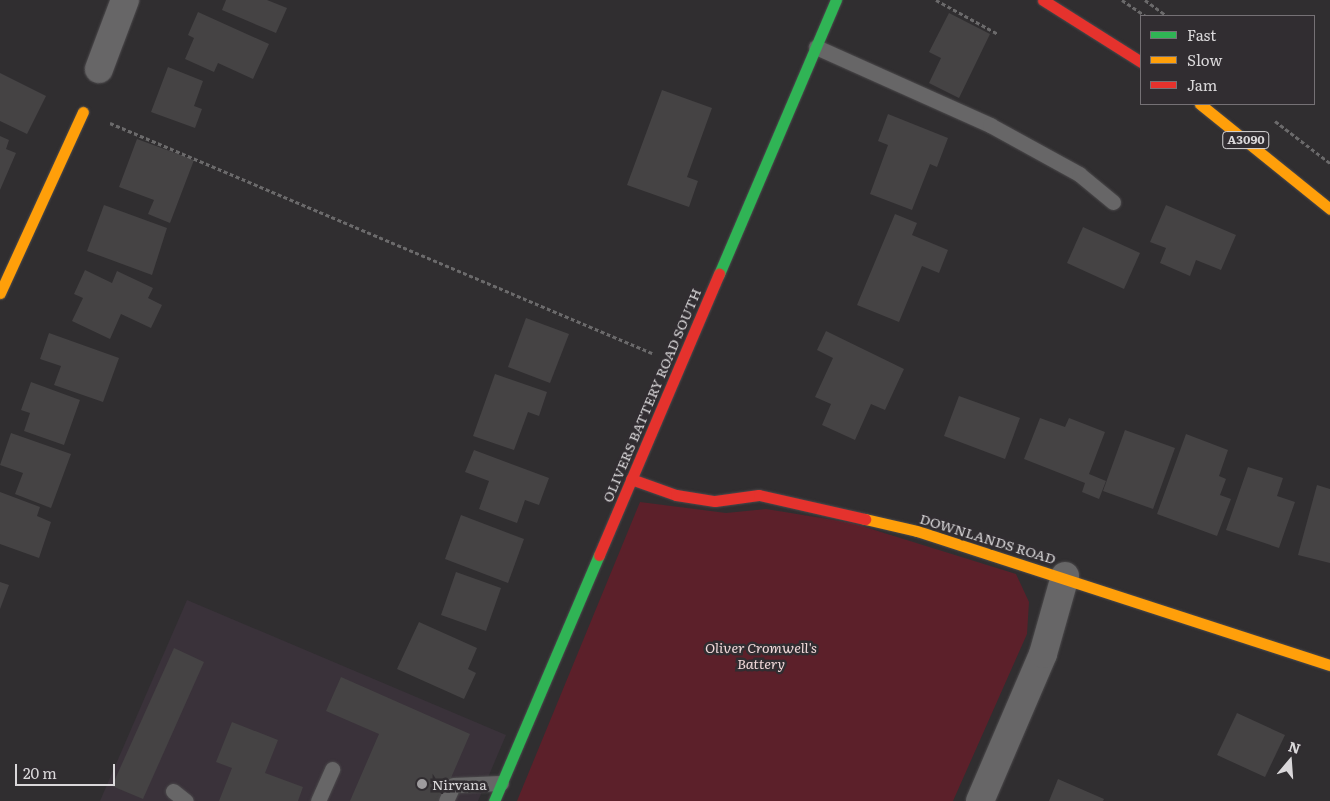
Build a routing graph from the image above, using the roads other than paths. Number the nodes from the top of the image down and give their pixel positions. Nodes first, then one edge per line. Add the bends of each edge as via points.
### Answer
1 (125, 0) edge
2 (836, 0) edge
3 (1043, 0) edge
4 (816, 47) junction
5 (1140, 61) edge
6 (99, 69) dead end
7 (1201, 105) edge
8 (83, 112) road end
9 (1112, 202) dead end
10 (1330, 209) edge
11 (0, 293) edge
12 (631, 479) junction
13 (1065, 576) junction
14 (1330, 664) edge
15 (332, 769) dead end
16 (501, 783) junction
17 (173, 791) dead end
18 (186, 801) edge
19 (318, 801) edge
20 (446, 801) edge
21 (494, 801) edge
22 (980, 801) edge

1 - 6 street
2 - 4 street, OLIVERS BATTERY ROAD SOUTH
3 - 5 street
4 - 9 lane via 990,125 1079,174
4 - 12 street, OLIVERS BATTERY ROAD SOUTH
7 - 10 street, A3090
8 - 11 street
12 - 13 street, DOWNLANDS ROAD via 676,495 715,502 759,494 794,501 917,531
12 - 16 street, OLIVERS BATTERY ROAD SOUTH
13 - 14 street, DOWNLANDS ROAD
13 - 22 street via 1043,654
15 - 19 lane
16 - 20 lane via 453,785
16 - 21 street, OLIVERS BATTERY ROAD SOUTH
17 - 18 lane

